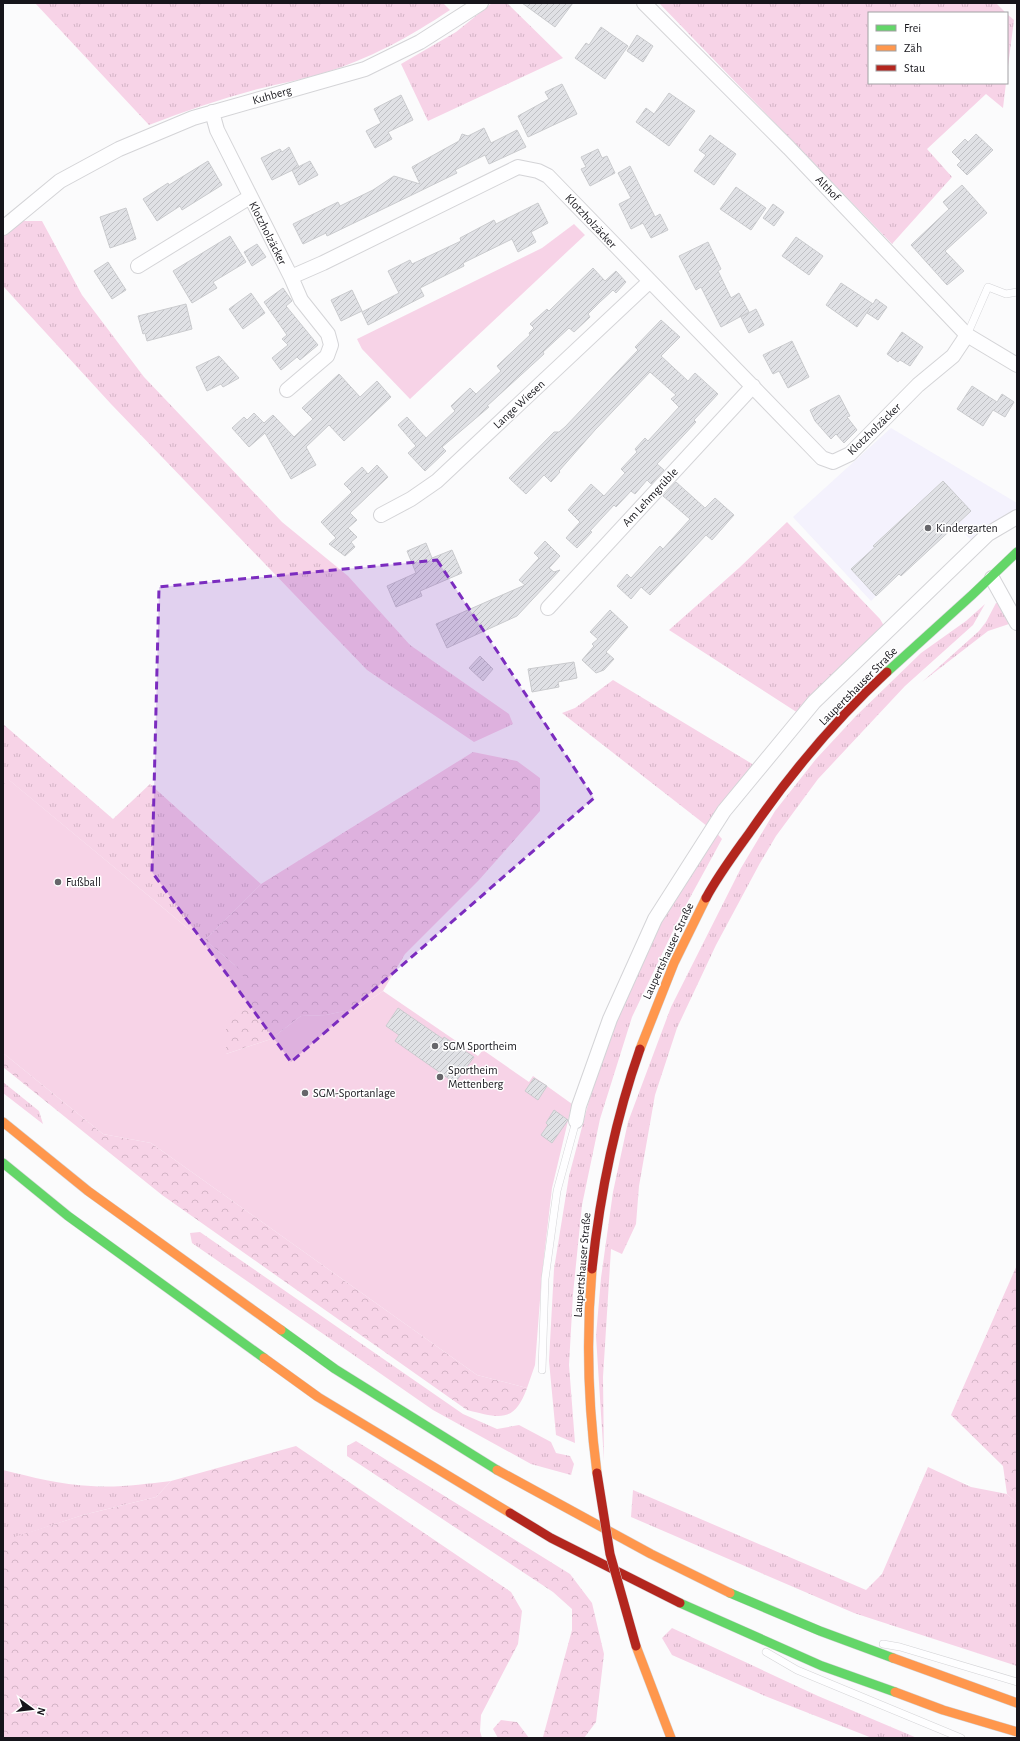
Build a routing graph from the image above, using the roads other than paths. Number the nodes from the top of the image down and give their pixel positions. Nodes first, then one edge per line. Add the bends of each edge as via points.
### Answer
1 (481, 3) edge
2 (644, 3) edge
3 (212, 112) junction
4 (250, 197) junction
5 (3, 228) edge
6 (138, 266) dead end
7 (291, 277) junction
8 (649, 282) junction
9 (1017, 292) edge
10 (968, 335) junction
11 (1017, 365) edge
12 (753, 386) junction
13 (287, 390) dead end
14 (381, 515) dead end
15 (1017, 517) edge
16 (1017, 552) edge
17 (992, 578) junction
18 (548, 608) dead end
19 (1017, 623) edge
20 (576, 1121) joint
21 (3, 1122) edge
22 (3, 1163) edge
23 (542, 1370) dead end
24 (697, 1612) junction
25 (820, 1631) junction
26 (1017, 1682) edge
27 (1017, 1703) edge
28 (1017, 1732) edge
29 (668, 1737) edge
30 (961, 1738) edge

1 - 3 street, Kuhberg via 420,42 365,69
2 - 10 street, Althof via 789,148
3 - 4 street, Klotzholzäcker via 217,130
3 - 5 street, Kuhberg via 141,139 60,181
4 - 6 street
4 - 7 street, Klotzholzäcker
7 - 8 street, Klotzholzäcker via 506,172 525,167 538,170 555,183
7 - 13 street via 301,300 328,334 331,345 327,356
8 - 12 street, Klotzholzäcker
8 - 14 street, Lange Wiesen via 437,481
9 - 10 lane via 1006,294 988,287
10 - 11 street, Althof
10 - 12 street, Klotzholzäcker via 953,356 918,385 850,454 833,462 822,458
12 - 18 street, Am Lehmgrüble
15 - 20 street via 988,534 814,702 724,811 654,919 610,1019
16 - 17 main road, Laupertshauser Straße
17 - 19 street
17 - 29 main road, Laupertshauser Straße, bridge via 883,675 834,724 783,785 722,872 692,924 659,996 635,1059 597,1215 590,1290 589,1406 610,1554 636,1646
20 - 23 lane via 558,1191 545,1279
21 - 25 main road via 88,1192 335,1369 375,1394 494,1468 651,1554 738,1597
22 - 24 main road via 68,1216 318,1397 551,1538
24 - 28 main road via 822,1666 943,1710
24 - 30 lane via 797,1670
25 - 26 lane via 900,1647
25 - 27 main road

